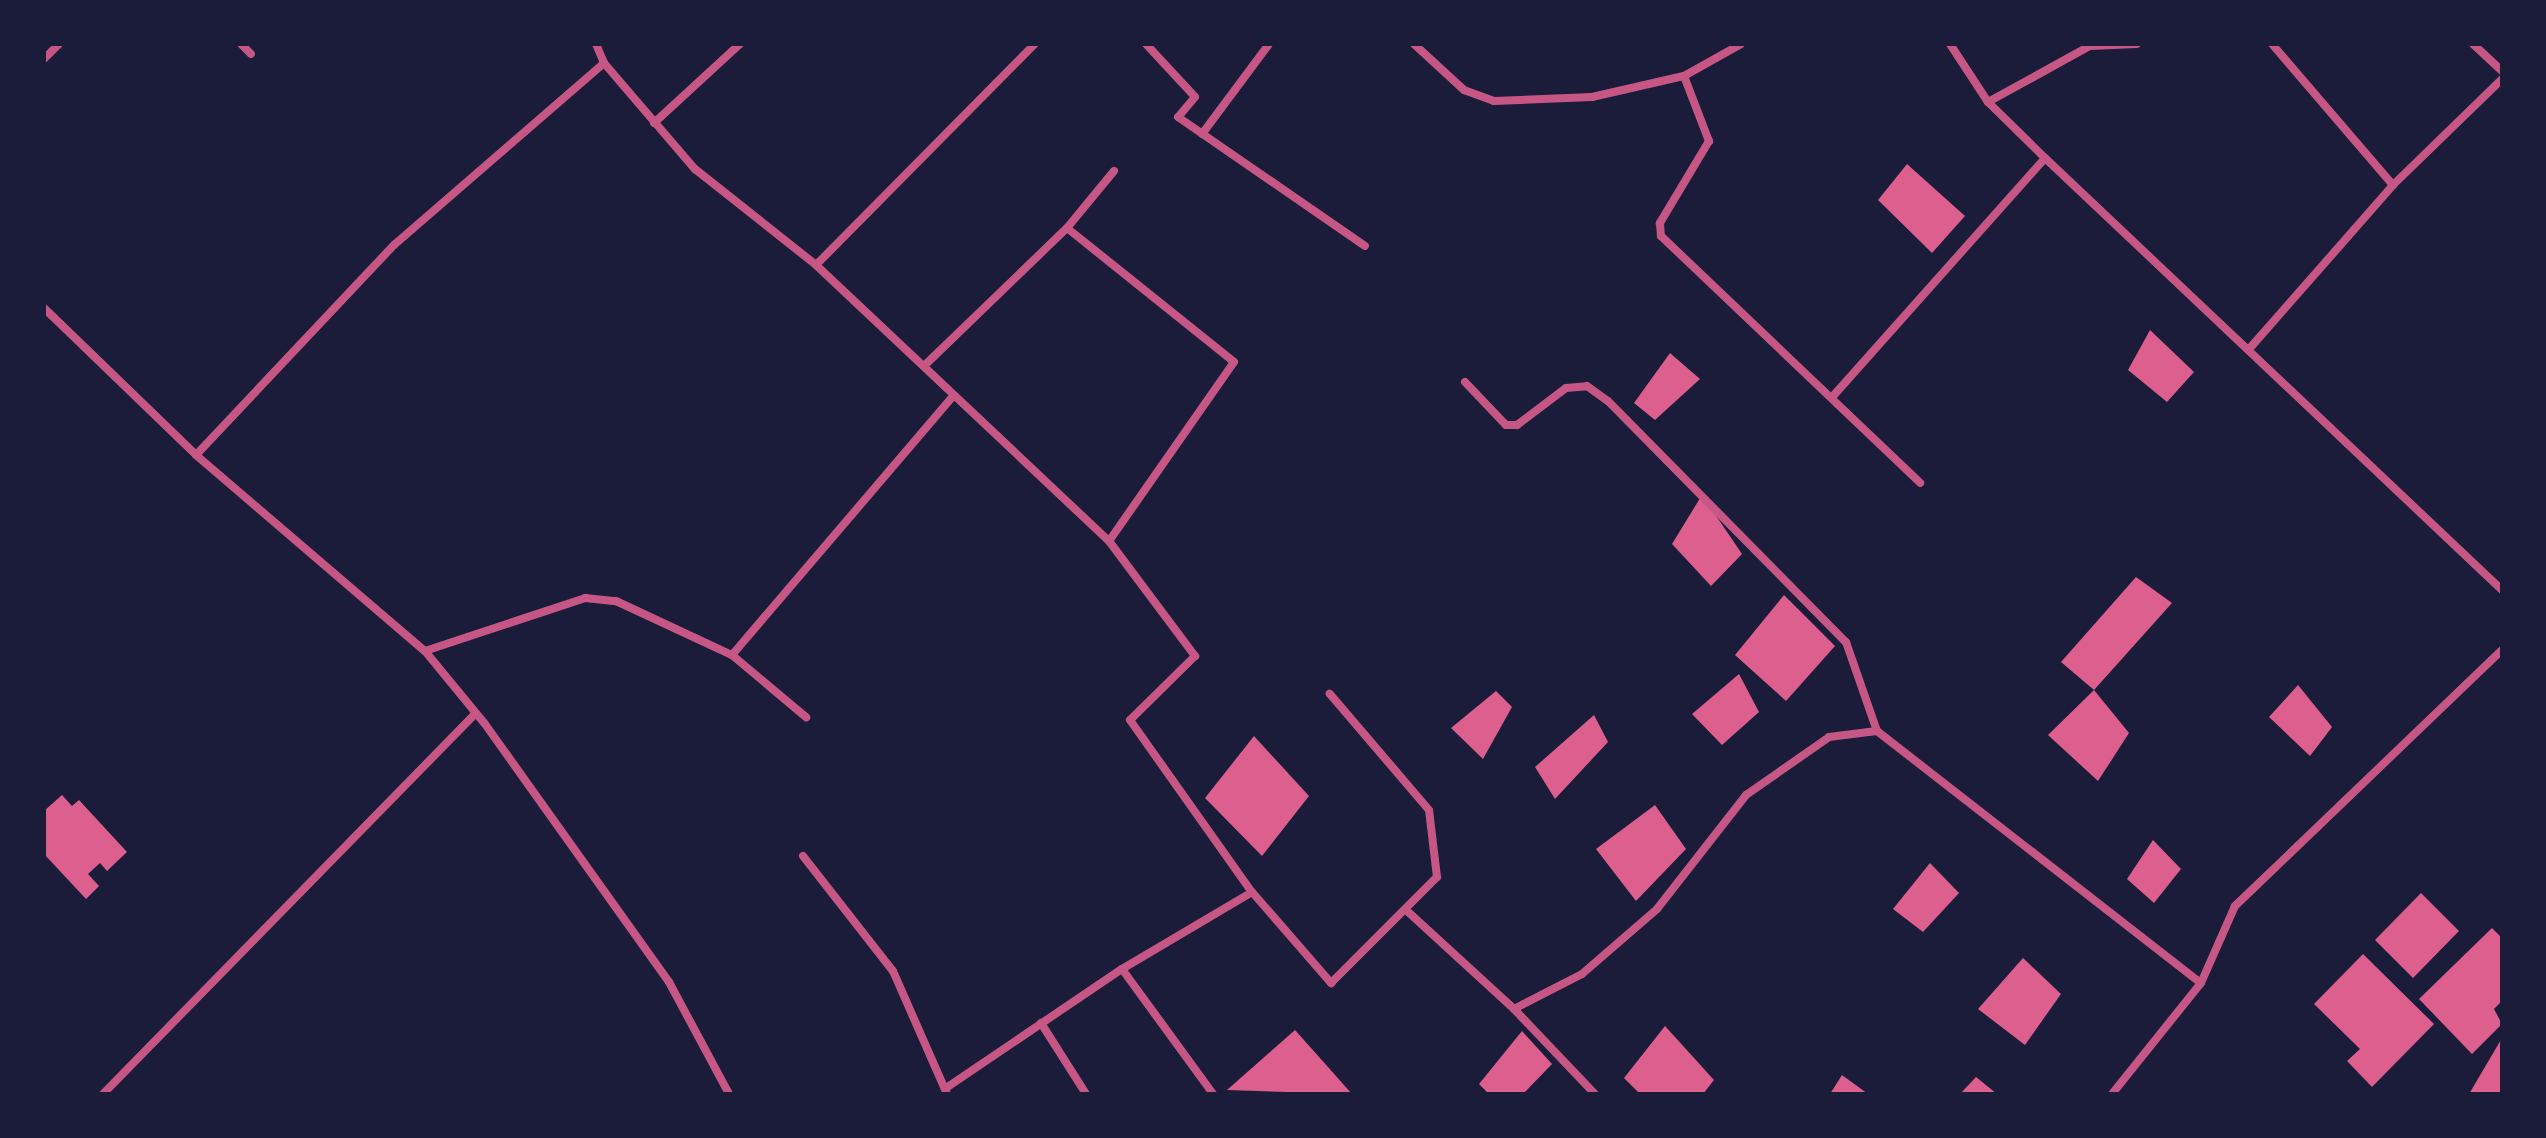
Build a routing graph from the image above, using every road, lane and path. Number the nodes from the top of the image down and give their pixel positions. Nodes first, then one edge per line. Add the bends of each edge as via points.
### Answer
1 (59, 44) edge
2 (241, 44) edge
3 (596, 44) edge
4 (740, 44) edge
5 (1035, 44) edge
6 (1146, 44) edge
7 (1269, 44) edge
8 (1414, 44) edge
9 (1741, 44) edge
10 (1950, 44) edge
11 (2137, 44) edge
12 (2272, 44) edge
13 (2473, 44) edge
14 (251, 54) dead end
15 (44, 59) edge
16 (604, 63) junction
17 (2502, 71) edge
18 (1684, 76) junction
19 (2502, 79) edge
20 (2494, 87) junction
21 (2502, 95) edge
22 (1988, 102) junction
23 (654, 123) junction
24 (1202, 134) junction
25 (2045, 158) junction
26 (1114, 171) dead end
27 (2393, 185) junction
28 (1067, 228) junction
29 (1365, 246) dead end
30 (816, 265) junction
31 (44, 308) edge
32 (2250, 348) junction
33 (925, 365) junction
34 (1465, 382) dead end
35 (1834, 395) junction
36 (953, 396) junction
37 (196, 455) junction
38 (1920, 483) dead end
39 (1109, 541) junction
40 (2502, 590) edge
41 (2502, 650) edge
42 (425, 651) junction
43 (732, 655) junction
44 (1330, 694) dead end
45 (476, 713) junction
46 (806, 717) dead end
47 (1877, 731) junction
48 (803, 856) dead end
49 (1252, 892) junction
50 (1406, 910) junction
51 (1122, 969) junction
52 (2201, 983) junction
53 (1514, 1009) junction
54 (1041, 1023) junction
55 (947, 1091) edge
56 (103, 1094) edge
57 (729, 1094) edge
58 (1086, 1094) edge
59 (1213, 1094) edge
60 (1595, 1094) edge
61 (2112, 1094) edge

1 - 15 street
2 - 14 street
3 - 16 street
4 - 23 street
5 - 30 street
6 - 24 street via 1195,97 1178,117
7 - 24 street
8 - 18 street via 1478,99 1592,97
9 - 18 street
10 - 22 street
11 - 22 street via 2090,46
12 - 27 street
13 - 17 street
16 - 23 street
16 - 37 street via 394,245
18 - 35 street via 1709,141 1659,232
19 - 20 street
20 - 21 street
20 - 27 street
22 - 25 street
23 - 30 street via 695,169
24 - 29 street
25 - 32 street
25 - 35 street
26 - 28 street
27 - 32 street
28 - 33 street
28 - 39 street via 1234,362
30 - 33 street
31 - 37 street
32 - 40 street
33 - 36 street
34 - 47 street via 1506,425 1517,425 1566,388 1587,386 1608,401 1846,642
35 - 38 street
36 - 39 street
36 - 43 street
37 - 42 street
39 - 49 street via 1195,656 1130,720
41 - 52 street via 2235,906
42 - 43 street via 585,598 616,601
42 - 45 street
43 - 46 street
44 - 50 street via 1429,810 1437,877
45 - 56 street
45 - 57 street via 669,982
47 - 52 street
47 - 53 street via 1829,737 1746,795 1657,909 1582,974
48 - 55 street via 893,971
49 - 50 street via 1331,983
49 - 51 street
50 - 53 street
51 - 54 street
51 - 59 street
52 - 61 street
53 - 60 street
54 - 55 street
54 - 58 street

